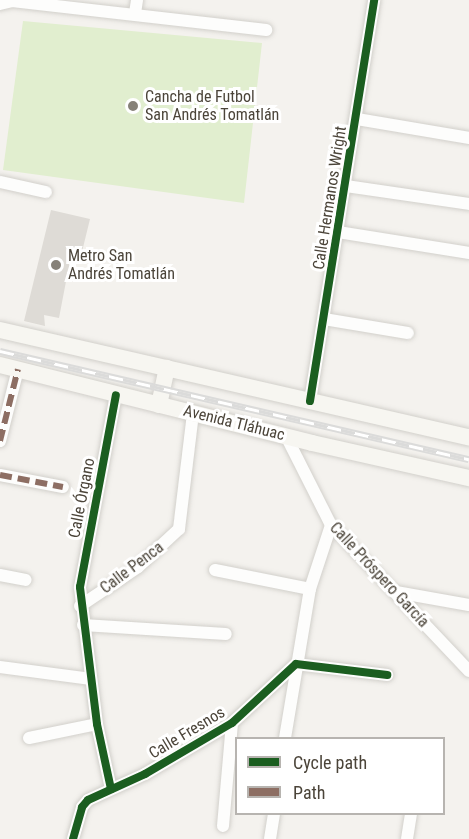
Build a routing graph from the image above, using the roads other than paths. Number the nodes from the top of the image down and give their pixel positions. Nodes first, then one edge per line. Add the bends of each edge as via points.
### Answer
1 (137, 0) edge
2 (375, 0) edge
3 (0, 4) edge
4 (135, 13) junction
5 (266, 30) dead end
6 (357, 119) junction
7 (469, 138) edge
8 (0, 182) edge
9 (346, 186) junction
10 (46, 192) dead end
11 (469, 204) edge
12 (338, 232) junction
13 (469, 253) edge
14 (324, 319) junction
15 (0, 330) edge
16 (408, 333) dead end
17 (0, 365) edge
18 (167, 368) junction
19 (18, 369) junction
20 (116, 395) junction
21 (310, 400) junction
22 (159, 405) junction
23 (193, 413) junction
24 (286, 436) junction
25 (469, 437) edge
26 (0, 441) edge
27 (0, 475) edge
28 (469, 478) edge
29 (63, 487) dead end
30 (331, 525) junction
31 (214, 570) dead end
32 (0, 575) edge
33 (26, 580) dead end
34 (310, 589) junction
35 (396, 592) junction
36 (469, 605) edge
37 (80, 606) junction
38 (83, 625) junction
39 (226, 634) dead end
40 (296, 664) junction
41 (0, 667) edge
42 (469, 671) edge
43 (387, 675) dead end
44 (91, 678) junction
45 (232, 723) junction
46 (98, 724) junction
47 (285, 737) edge
48 (29, 738) dead end
49 (111, 789) junction
50 (274, 815) edge
51 (411, 815) edge
52 (222, 826) dead end
53 (73, 839) edge
54 (270, 839) edge
55 (407, 839) edge

1 - 4 street
2 - 6 street, Calle Hermanos Wright
3 - 4 street via 12,1
4 - 5 street
6 - 7 street
6 - 9 street, Calle Hermanos Wright
8 - 10 street
9 - 11 street
9 - 12 street, Calle Hermanos Wright
12 - 13 street
12 - 14 street, Calle Hermanos Wright
14 - 16 street
14 - 21 street, Calle Hermanos Wright
15 - 18 main road
17 - 19 main road, Avenida Tláhuac
18 - 21 main road
18 - 22 main road
19 - 20 main road, Avenida Tláhuac
19 - 26 street
20 - 22 main road, Avenida Tláhuac
20 - 37 street, Calle Órgano via 85,553
21 - 25 main road
22 - 23 main road, Avenida Tláhuac
23 - 24 main road, Avenida Tláhuac
23 - 37 street, Calle Penca via 178,529 138,567
24 - 28 main road, Avenida Tláhuac
24 - 30 street, Calle Próspero García
27 - 29 street
30 - 34 street
30 - 35 street, Calle Próspero García
31 - 34 street
32 - 33 street
34 - 40 street
35 - 36 street
35 - 42 street, Calle Próspero García
37 - 38 street
38 - 39 street
38 - 44 street
40 - 43 street
40 - 45 street, Calle Fresnos
40 - 47 street
41 - 44 street
44 - 46 street
45 - 49 street, Calle Fresnos via 145,774
45 - 52 street
46 - 48 street
46 - 49 street
49 - 53 street, Calle Fresnos via 82,807
50 - 54 street
51 - 55 street

